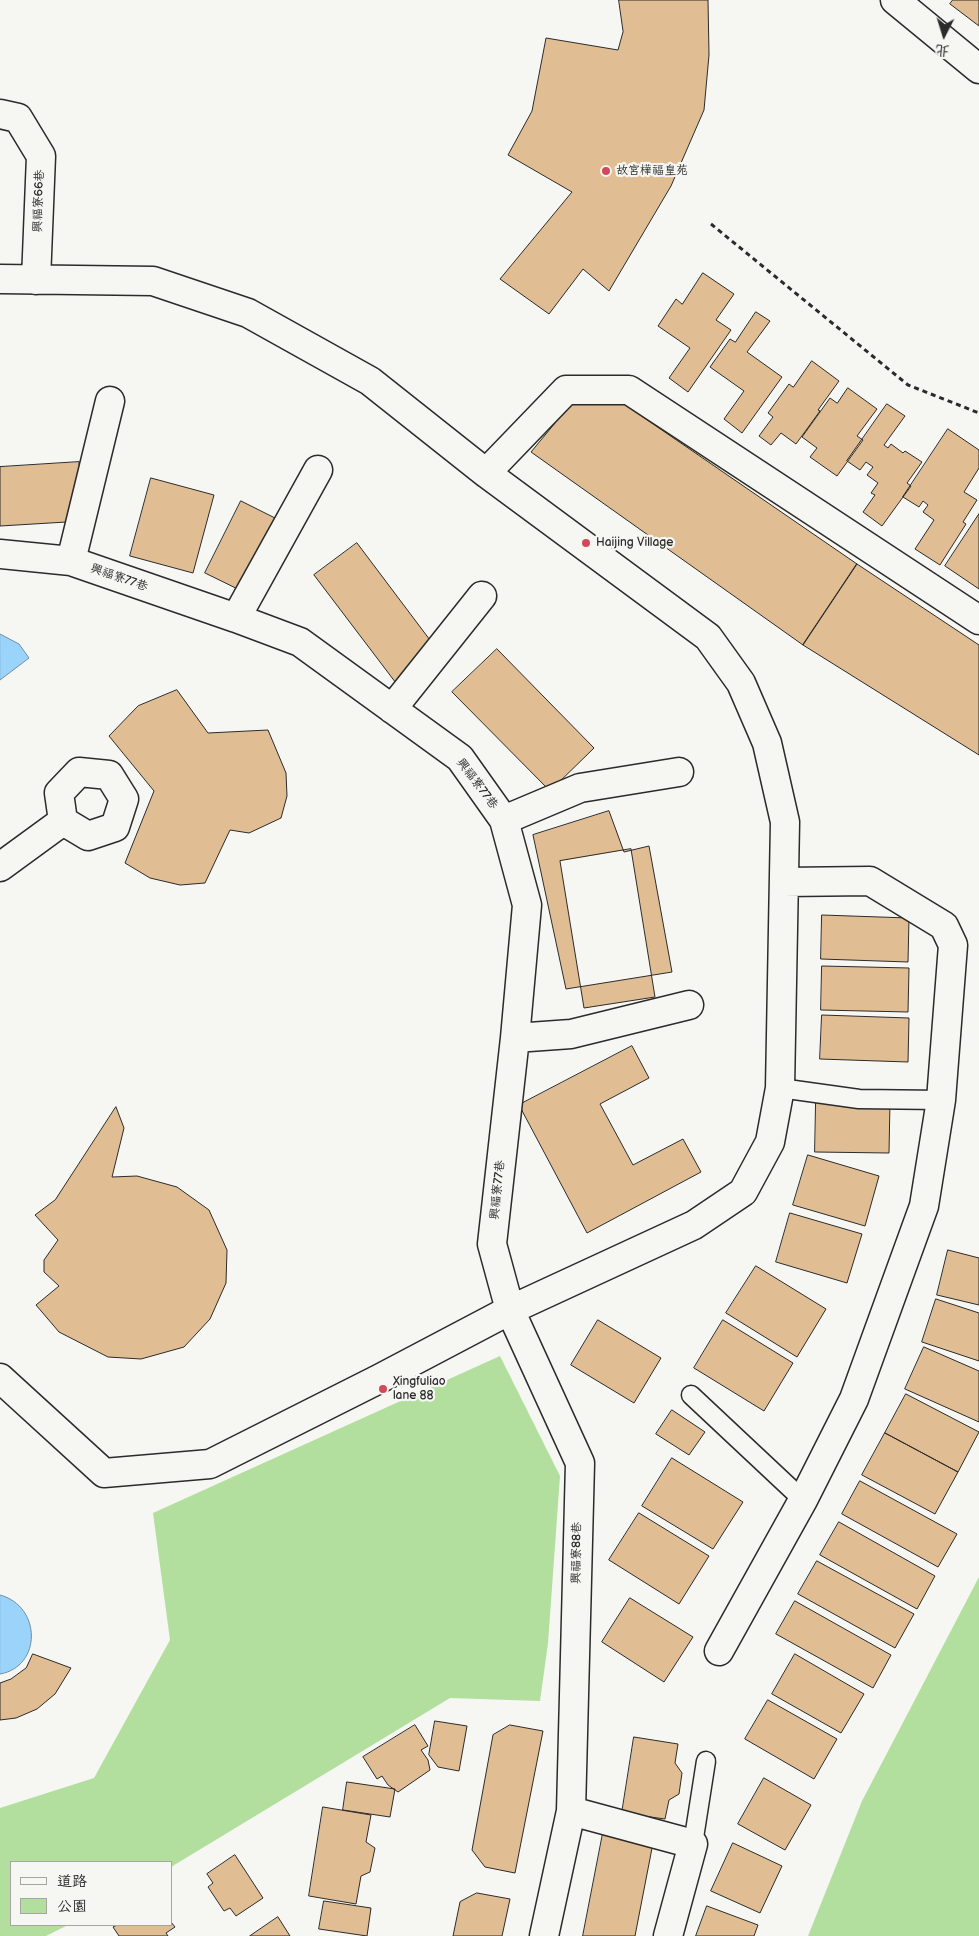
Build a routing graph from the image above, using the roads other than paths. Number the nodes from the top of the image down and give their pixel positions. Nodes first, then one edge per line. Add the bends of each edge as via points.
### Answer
1 (895, 0) edge
2 (979, 69) edge
3 (0, 114) edge
4 (0, 279) edge
5 (36, 280) junction
6 (110, 401) dead end
7 (318, 470) dead end
8 (486, 474) junction
9 (0, 554) edge
10 (70, 561) junction
11 (482, 596) dead end
12 (236, 618) junction
13 (979, 620) edge
14 (392, 710) junction
15 (679, 772) dead end
16 (504, 820) junction
17 (63, 821) dead end
18 (0, 867) edge
19 (784, 882) junction
20 (689, 1005) dead end
21 (515, 1038) junction
22 (780, 1088) junction
23 (942, 1100) junction
24 (510, 1310) junction
25 (0, 1378) edge
26 (691, 1395) dead end
27 (803, 1500) junction
28 (719, 1651) dead end
29 (706, 1762) dead end
30 (570, 1811) junction
31 (693, 1844) junction
32 (544, 1936) edge
33 (668, 1936) edge

1 - 2 street
3 - 5 street, 興福寮66巷 via 18,118 41,156
4 - 5 street
5 - 8 street via 153,281 248,313 370,381
6 - 10 street
7 - 12 street
8 - 13 street via 566,390 628,390
8 - 19 street via 708,637 741,683 767,743 785,822
9 - 10 street, 興福寮77巷
10 - 12 street, 興福寮77巷
11 - 14 street
12 - 14 street, 興福寮77巷 via 300,642
14 - 16 street, 興福寮77巷 via 460,758
15 - 16 street via 580,788
16 - 21 street, 興福寮77巷 via 527,905
17 - 18 street
19 - 22 street
19 - 23 street via 870,881 944,926 953,945
20 - 21 street via 571,1034
21 - 24 street, 興福寮77巷 via 492,1244
22 - 23 lane via 859,1099
22 - 24 street via 770,1142 743,1192 694,1225
23 - 27 street via 924,1206 854,1399
24 - 25 street via 210,1464 104,1474
24 - 30 street, 興福寮88巷 via 580,1463
26 - 27 lane
27 - 28 street
29 - 31 lane
30 - 31 street
30 - 32 street, 興福寮88巷
31 - 33 street

